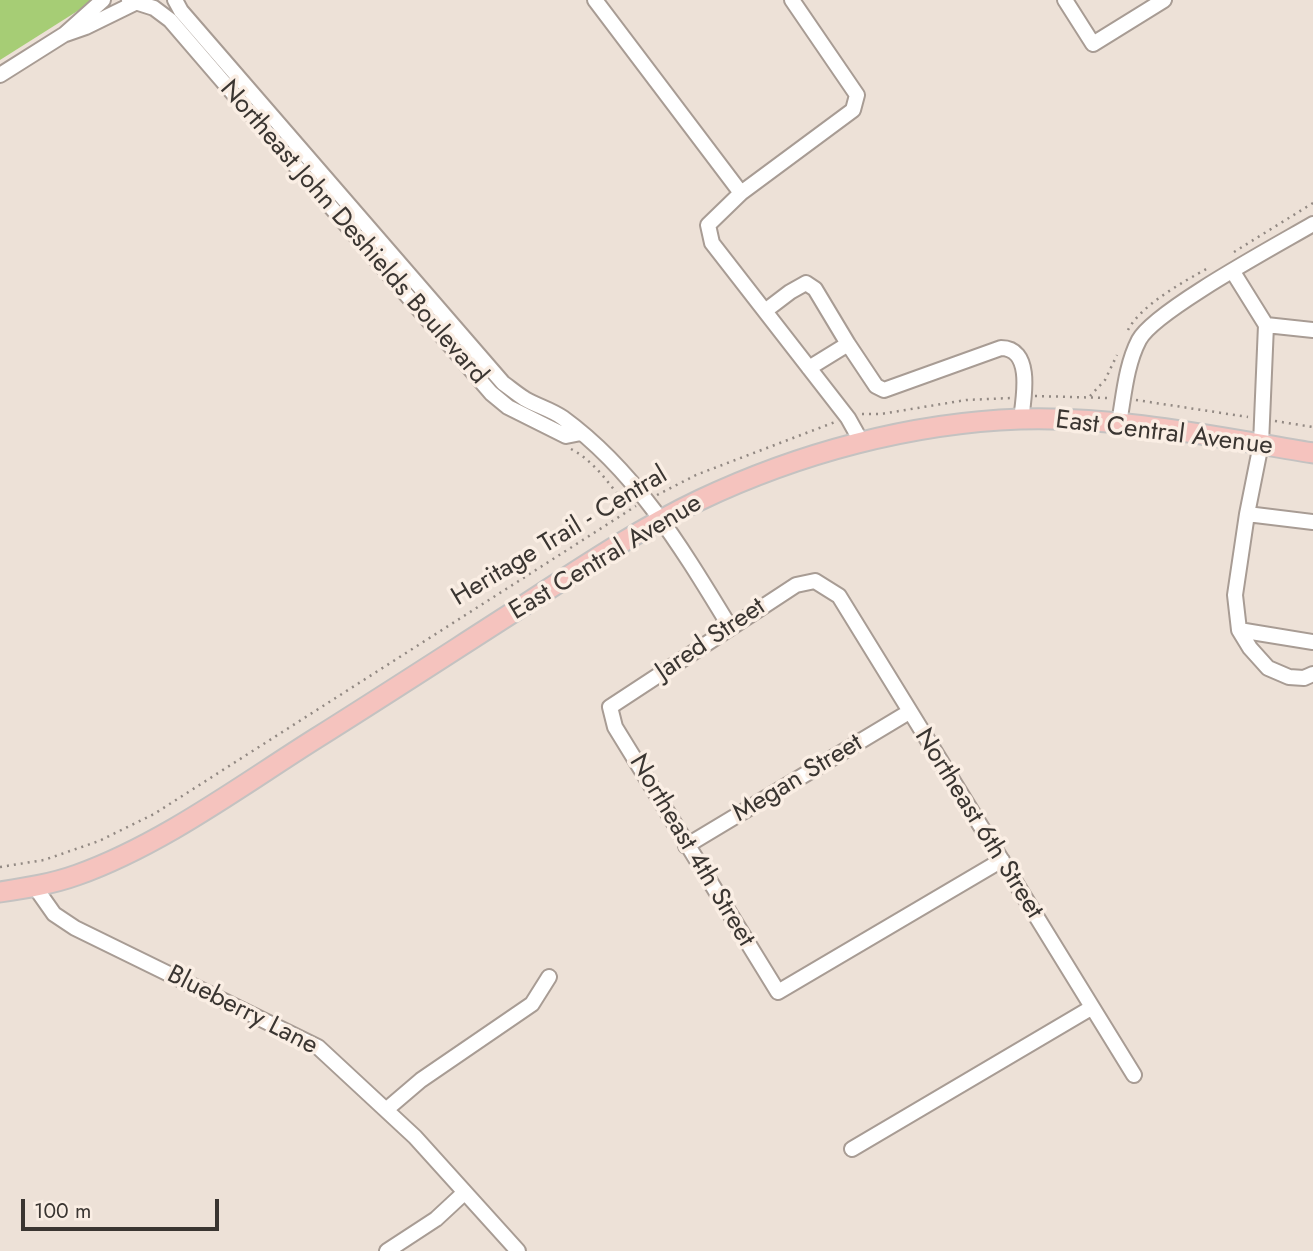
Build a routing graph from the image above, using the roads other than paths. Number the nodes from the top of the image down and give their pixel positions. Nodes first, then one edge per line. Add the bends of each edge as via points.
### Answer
1 (103, 0) edge
2 (158, 0) edge
3 (175, 0) edge
4 (595, 0) edge
5 (792, 0) edge
6 (1065, 0) edge
7 (1164, 0) edge
8 (136, 3) edge
9 (65, 34) junction
10 (0, 74) edge
11 (741, 193) junction
12 (1313, 224) edge
13 (1233, 272) junction
14 (765, 311) junction
15 (1266, 326) junction
16 (1313, 330) edge
17 (848, 344) junction
18 (808, 368) junction
19 (1021, 419) junction
20 (1119, 423) junction
21 (581, 433) junction
22 (862, 443) junction
23 (1261, 444) junction
24 (1313, 453) edge
25 (1247, 514) junction
26 (662, 519) junction
27 (1313, 522) edge
28 (815, 581) joint
29 (730, 626) junction
30 (1239, 630) junction
31 (1313, 642) edge
32 (1313, 674) edge
33 (610, 707) joint
34 (909, 712) junction
35 (686, 846) junction
36 (1002, 860) junction
37 (35, 887) junction
38 (0, 892) edge
39 (549, 978) dead end
40 (1091, 1008) junction
41 (1134, 1075) dead end
42 (387, 1109) junction
43 (852, 1149) dead end
44 (464, 1193) junction
45 (387, 1251) edge
46 (519, 1251) edge

1 - 9 street
2 - 8 street
3 - 21 street, Northeast John Deshields Boulevard via 503,383
4 - 11 street
5 - 11 street via 857,94 853,110
6 - 7 street via 1093,44
8 - 9 street
8 - 21 street, Northeast John Deshields Boulevard via 154,8 170,20 491,393 508,407 566,436
9 - 10 street
11 - 14 street via 708,225 712,243
12 - 13 street
13 - 15 street
13 - 20 street via 1167,312 1140,337 1129,367
14 - 17 street via 806,283
14 - 18 street
15 - 16 street
15 - 23 street
17 - 18 street
17 - 19 street via 876,387 884,390 1001,348 1016,351 1022,359
18 - 22 street
19 - 20 main road, East Central Avenue
19 - 22 main road, East Central Avenue via 913,431
20 - 23 main road, East Central Avenue
21 - 26 street, Northeast John Deshields Boulevard via 607,455
22 - 26 main road, East Central Avenue via 806,458
23 - 24 main road, East Central Avenue
23 - 25 street
25 - 27 street
25 - 30 street via 1235,595
26 - 29 street, Northeast John Deshields Boulevard
26 - 37 main road, East Central Avenue via 139,849
28 - 29 street, Jared Street via 796,585
28 - 34 street, Northeast 6th Street via 839,596
29 - 33 street, Jared Street
30 - 31 street
30 - 32 street via 1268,668 1289,677
33 - 35 street, Northeast 4th Street via 615,727
34 - 35 street, Megan Street
34 - 36 street, Northeast 6th Street
35 - 36 street, Northeast 4th Street via 778,992
36 - 40 street, Northeast 6th Street
37 - 38 main road, East Central Avenue
37 - 42 street, Blueberry Lane via 54,914 75,928 318,1047
39 - 42 street via 532,1003
40 - 41 street, Northeast 6th Street
40 - 43 street
42 - 44 street, Blueberry Lane
44 - 45 street via 436,1219
44 - 46 street, Blueberry Lane

